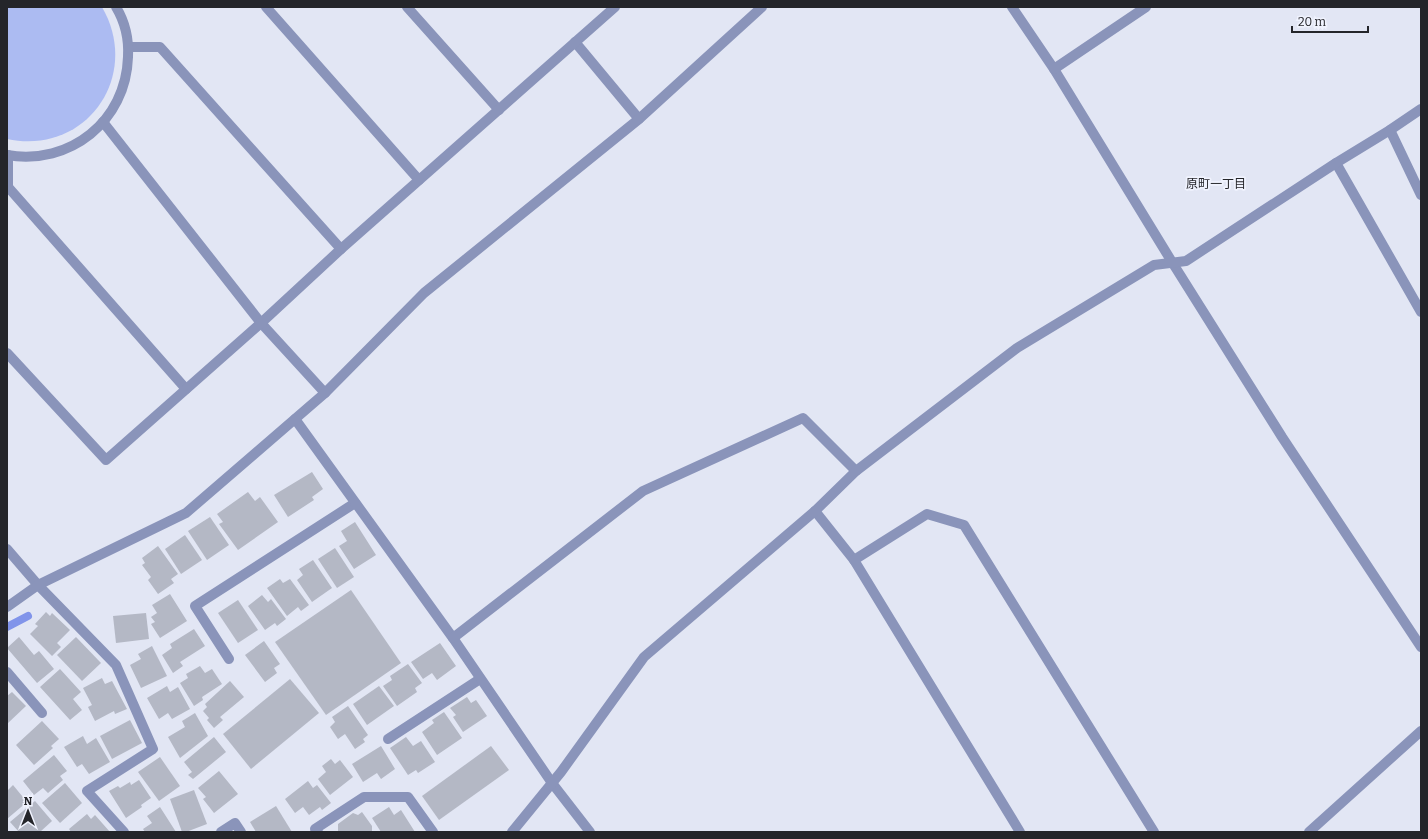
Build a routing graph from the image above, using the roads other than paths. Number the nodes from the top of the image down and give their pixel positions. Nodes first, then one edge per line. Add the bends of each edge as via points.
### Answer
1 (116, 7) edge
2 (266, 7) edge
3 (406, 7) edge
4 (615, 7) edge
5 (762, 7) edge
6 (1012, 7) edge
7 (1146, 7) edge
8 (575, 42) junction
9 (128, 47) junction
10 (1054, 69) junction
11 (1421, 109) edge
12 (499, 110) junction
13 (639, 119) junction
14 (103, 122) junction
15 (1390, 130) junction
16 (8, 155) edge
17 (1336, 163) junction
18 (419, 180) junction
19 (1421, 195) edge
20 (341, 249) junction
21 (1172, 262) junction
22 (1421, 312) edge
23 (261, 323) junction
24 (7, 353) edge
25 (186, 389) junction
26 (326, 393) junction
27 (295, 419) junction
28 (856, 471) junction
29 (355, 503) junction
30 (815, 511) junction
31 (7, 549) edge
32 (854, 560) junction
33 (38, 586) junction
34 (7, 607) edge
35 (452, 638) junction
36 (1421, 647) edge
37 (229, 659) dead end
38 (7, 672) edge
39 (480, 678) junction
40 (42, 713) dead end
41 (1421, 731) edge
42 (388, 739) dead end
43 (552, 782) junction
44 (124, 832) edge
45 (221, 832) edge
46 (241, 832) edge
47 (318, 832) edge
48 (433, 832) edge
49 (512, 832) edge
50 (590, 832) edge
51 (1020, 832) edge
52 (1154, 832) edge
53 (1309, 832) edge

1 - 9 street via 125,29
2 - 18 street
3 - 12 street
4 - 8 street
5 - 13 street
6 - 10 street
7 - 10 street
8 - 12 street
8 - 13 street
9 - 14 street via 124,87 115,106
9 - 20 street via 160,47
10 - 21 street
11 - 15 street
12 - 18 street
13 - 26 street via 424,293
14 - 16 street via 88,136 70,147 50,154 29,157
14 - 23 street
15 - 17 street
15 - 19 street
16 - 25 street via 8,187
17 - 21 street via 1186,261
17 - 22 street
18 - 20 street
20 - 23 street
21 - 28 street via 1154,265 1017,348
21 - 36 street via 1282,437
23 - 25 street
23 - 26 street
24 - 25 street via 106,460
26 - 27 street
27 - 29 street
27 - 33 street via 186,513
28 - 30 street
28 - 35 street via 803,418 643,491
29 - 35 street
29 - 37 street via 195,606
30 - 32 street
30 - 43 street via 644,657
31 - 33 street
32 - 51 street
32 - 52 street via 927,514 964,525
33 - 34 street
33 - 44 street via 116,665 153,749 86,791
35 - 39 street
38 - 40 street
39 - 42 street
39 - 43 street
41 - 53 street
43 - 49 street
43 - 50 street
45 - 46 street via 235,823
47 - 48 street via 316,829 364,797 408,797

